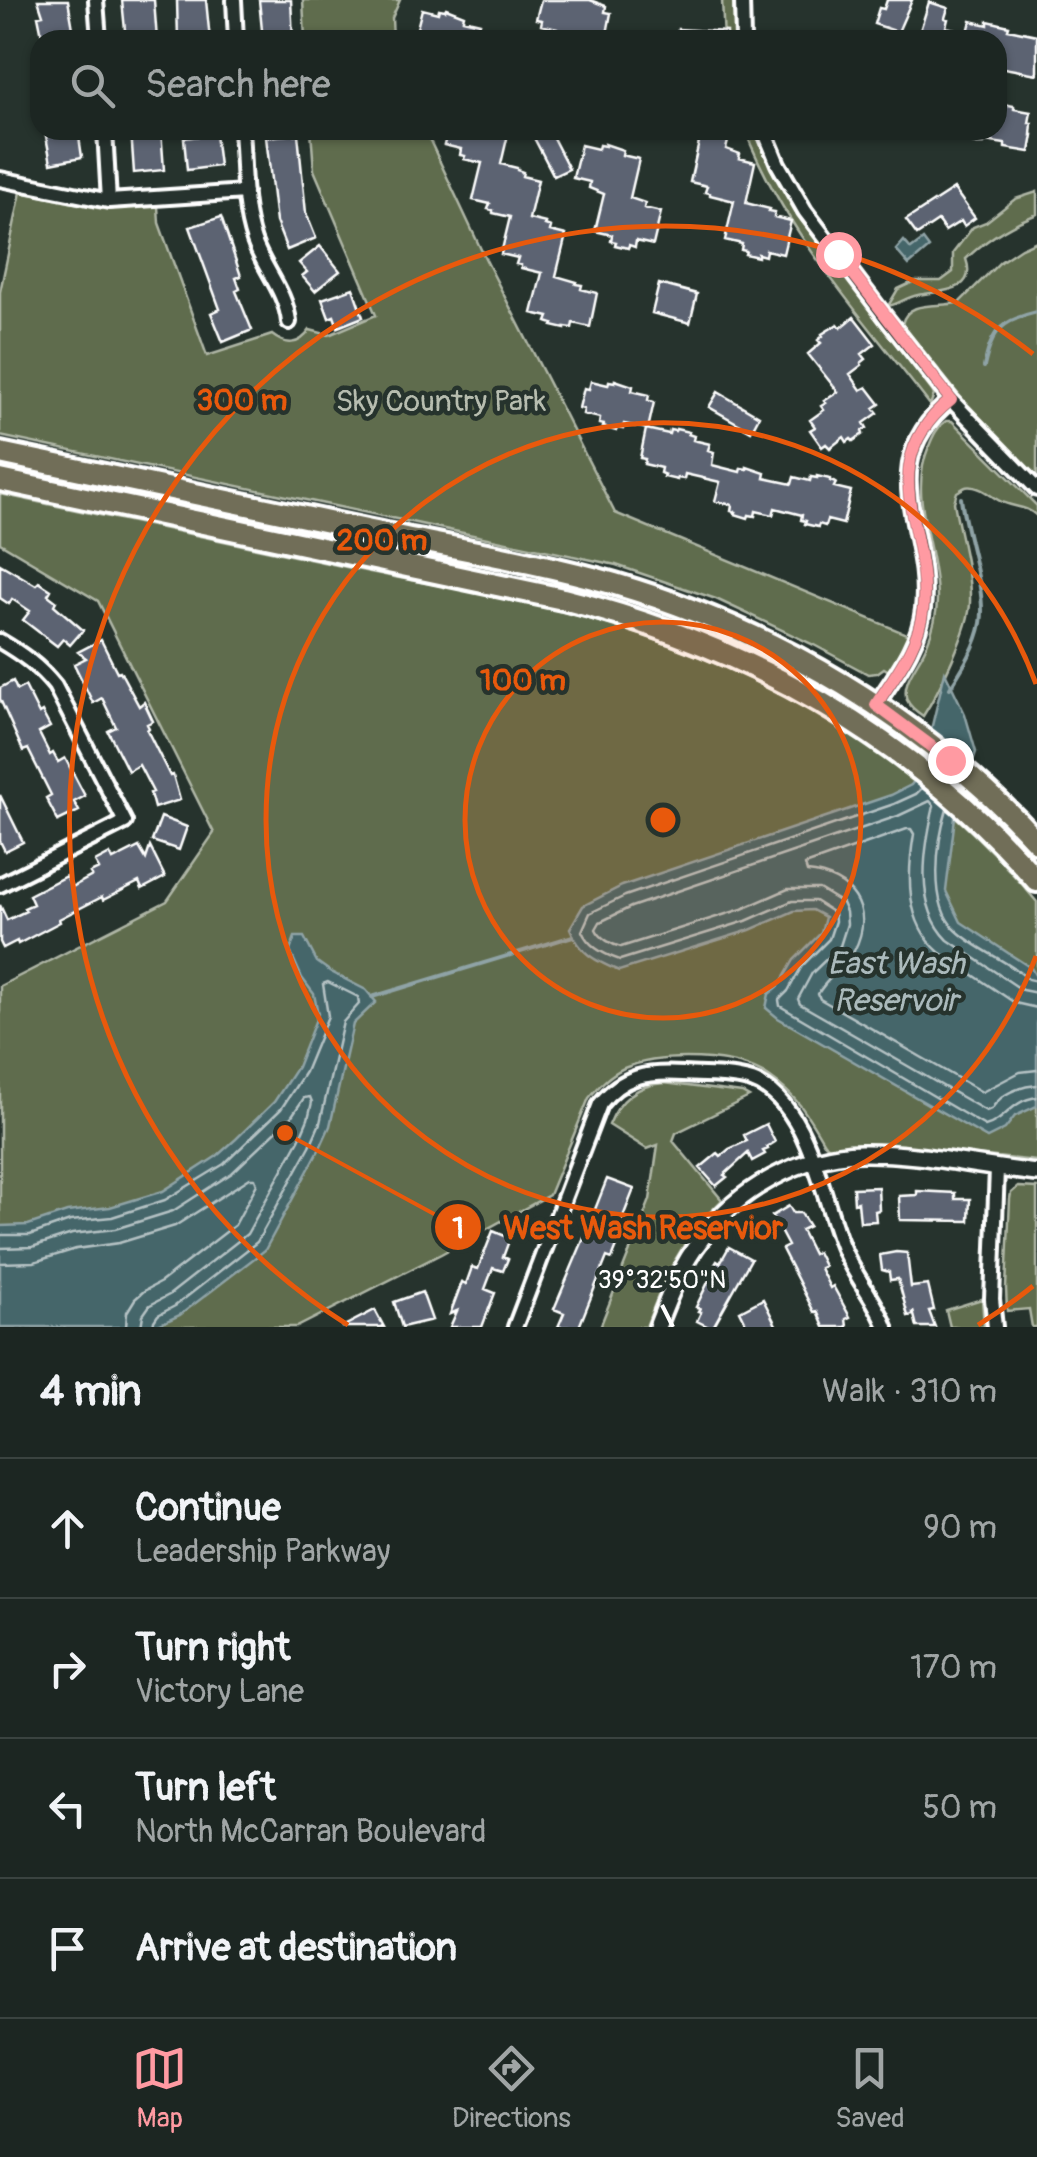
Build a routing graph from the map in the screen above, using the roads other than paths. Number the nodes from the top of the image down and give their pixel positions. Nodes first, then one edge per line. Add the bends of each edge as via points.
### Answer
1 (96, 0) edge
2 (234, 0) edge
3 (742, 0) edge
4 (98, 30) edge
5 (236, 30) edge
6 (743, 30) edge
7 (105, 140) edge
8 (242, 140) edge
9 (768, 140) edge
10 (0, 180) edge
11 (245, 192) junction
12 (109, 201) junction
13 (288, 322) dead end
14 (951, 400) junction
15 (0, 454) edge
16 (0, 480) edge
17 (1037, 489) edge
18 (0, 641) edge
19 (826, 704) junction
20 (876, 705) junction
21 (862, 728) junction
22 (916, 733) junction
23 (1037, 842) edge
24 (1037, 881) edge
25 (0, 885) edge
26 (813, 1162) junction
27 (997, 1169) junction
28 (1037, 1173) edge
29 (515, 1327) edge
30 (657, 1327) edge
31 (886, 1327) edge
32 (995, 1327) edge

1 - 4 street
2 - 5 street
3 - 6 street
7 - 12 street
8 - 11 street
9 - 14 street via 805,211
10 - 12 street
11 - 12 street
11 - 13 street via 253,237
14 - 17 street
14 - 20 street via 920,436 909,469 924,590 921,626
15 - 20 main road via 616,584 777,647
16 - 19 main road via 608,610 717,648
18 - 25 street via 55,686 125,822
19 - 20 main road via 866,711
19 - 21 main road
20 - 22 main road
21 - 22 main road via 875,722
21 - 24 main road via 961,804
22 - 23 main road
26 - 27 street via 874,1154
26 - 29 street via 798,1125 755,1082 666,1074 619,1084 600,1104
26 - 30 street via 754,1189 714,1224 678,1277
26 - 31 street via 847,1259
27 - 28 street
27 - 32 street

